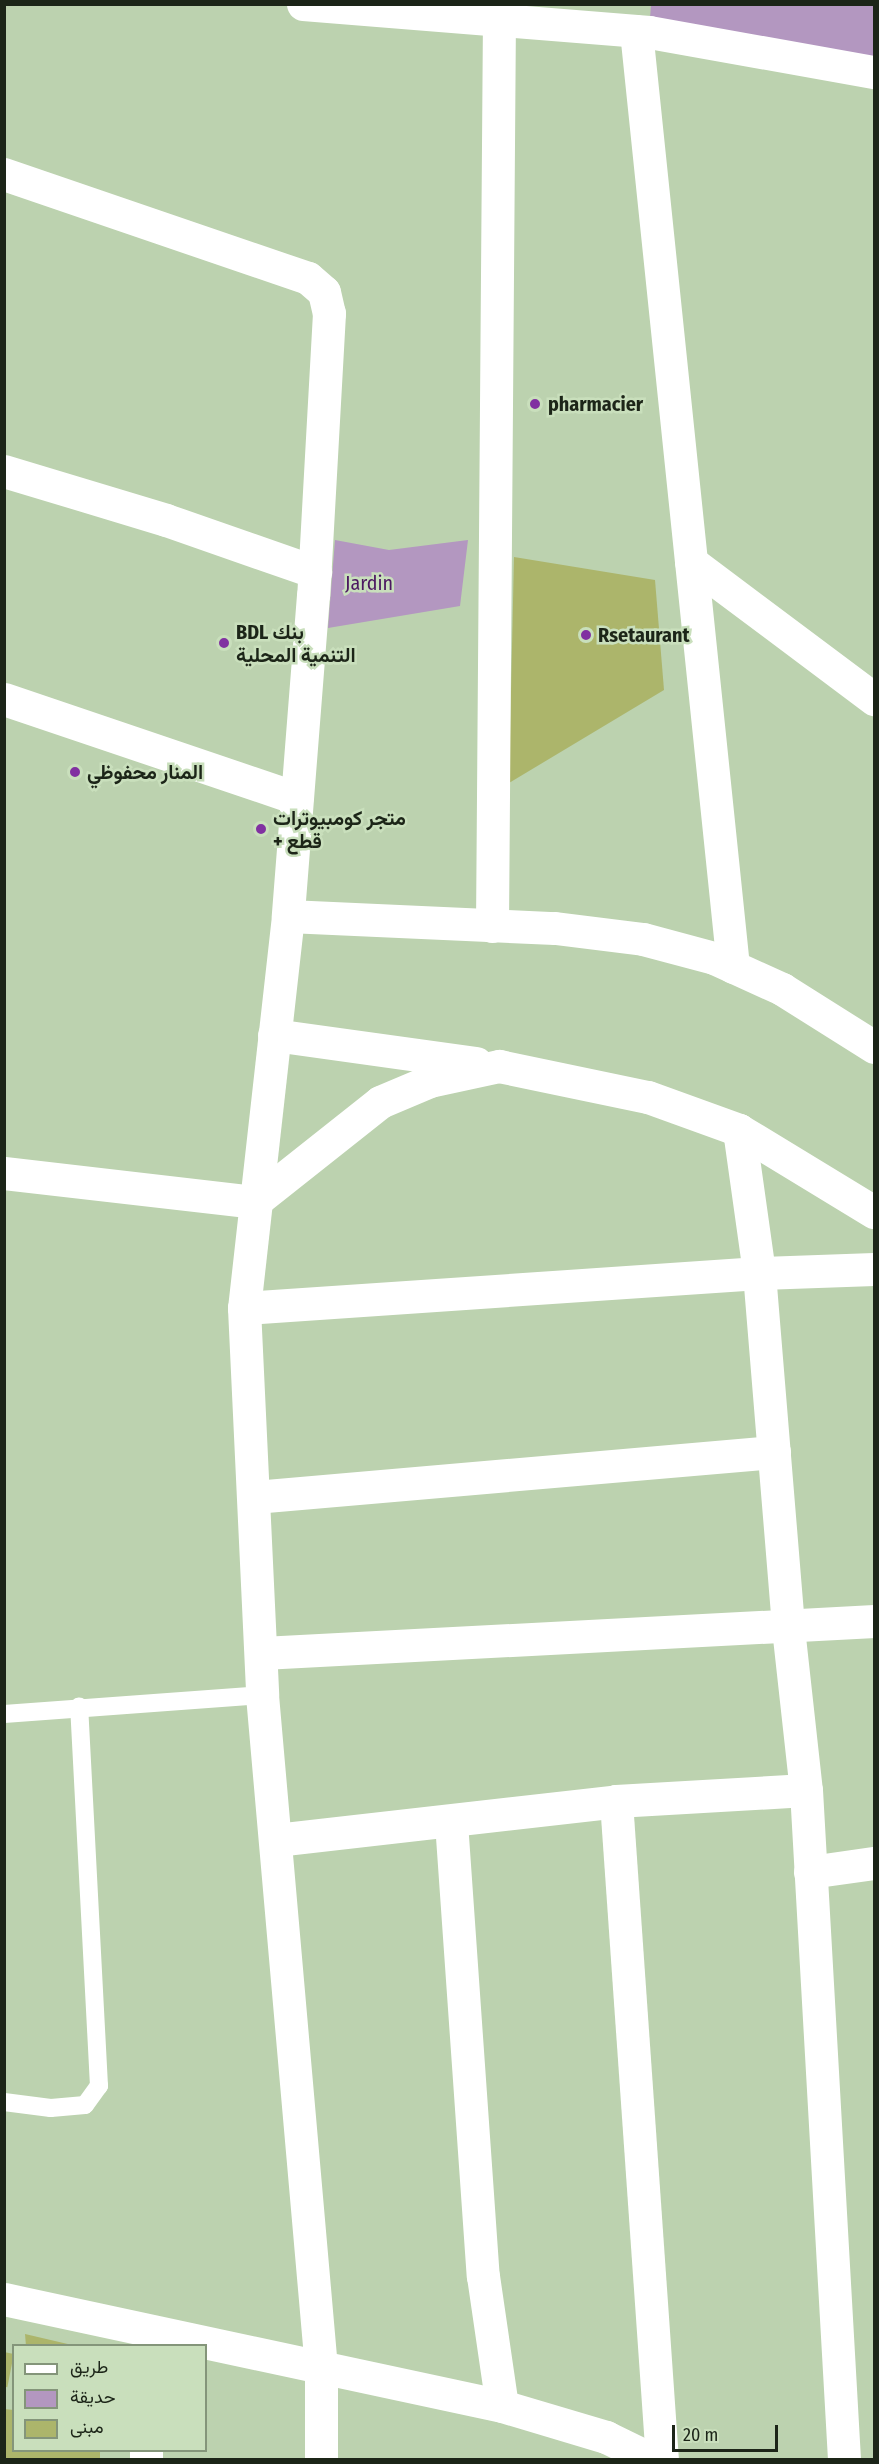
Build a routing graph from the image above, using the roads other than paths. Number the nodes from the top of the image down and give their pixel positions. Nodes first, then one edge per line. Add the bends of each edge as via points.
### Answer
1 (303, 4) edge
2 (499, 20) junction
3 (636, 31) junction
4 (874, 72) edge
5 (7, 184) edge
6 (4, 471) edge
7 (691, 562) junction
8 (315, 572) junction
9 (4, 699) edge
10 (874, 699) edge
11 (297, 798) junction
12 (288, 916) junction
13 (492, 926) junction
14 (733, 967) junction
15 (274, 1035) junction
16 (874, 1047) edge
17 (499, 1066) junction
18 (739, 1130) junction
19 (4, 1173) edge
20 (254, 1202) junction
21 (874, 1212) edge
22 (874, 1269) edge
23 (759, 1273) junction
24 (244, 1308) junction
25 (774, 1452) junction
26 (254, 1497) junction
27 (874, 1621) edge
28 (788, 1628) junction
29 (262, 1653) junction
30 (262, 1695) junction
31 (79, 1707) junction
32 (4, 1714) edge
33 (806, 1790) junction
34 (616, 1801) junction
35 (451, 1822) junction
36 (276, 1840) junction
37 (874, 1863) edge
38 (810, 1872) junction
39 (4, 2102) edge
40 (4, 2299) edge
41 (139, 2337) edge
42 (180, 2344) edge
43 (207, 2349) edge
44 (321, 2368) junction
45 (502, 2406) junction
46 (321, 2460) edge
47 (653, 2460) edge
48 (662, 2460) edge
49 (844, 2460) edge

1 - 2 street
2 - 3 street
2 - 13 street
3 - 4 street
3 - 7 street
5 - 8 street via 308,278 324,292 329,313
6 - 8 street via 166,520
7 - 10 street
7 - 14 street
8 - 11 street
9 - 11 street
11 - 12 street
12 - 13 street
12 - 15 street
13 - 14 street via 555,928 643,939
14 - 16 street via 783,988
15 - 17 street
15 - 20 street
17 - 18 street via 648,1097
17 - 20 street via 430,1081 380,1102
18 - 21 street
18 - 23 street
19 - 20 street
20 - 24 street
22 - 23 street
23 - 24 street
23 - 25 street
24 - 26 street
25 - 26 street
25 - 28 street
26 - 29 street
27 - 28 street
28 - 29 street
28 - 33 street
29 - 30 street
30 - 31 lane
30 - 36 street
31 - 32 lane
31 - 39 lane via 99,2086 85,2105 51,2108
33 - 34 street
33 - 38 street
34 - 35 street
34 - 48 street
35 - 36 street
35 - 45 street via 483,2276
36 - 44 street
37 - 38 street
38 - 49 street
40 - 41 street
41 - 42 street
43 - 44 street
44 - 45 street
44 - 46 street
45 - 47 street via 606,2437

